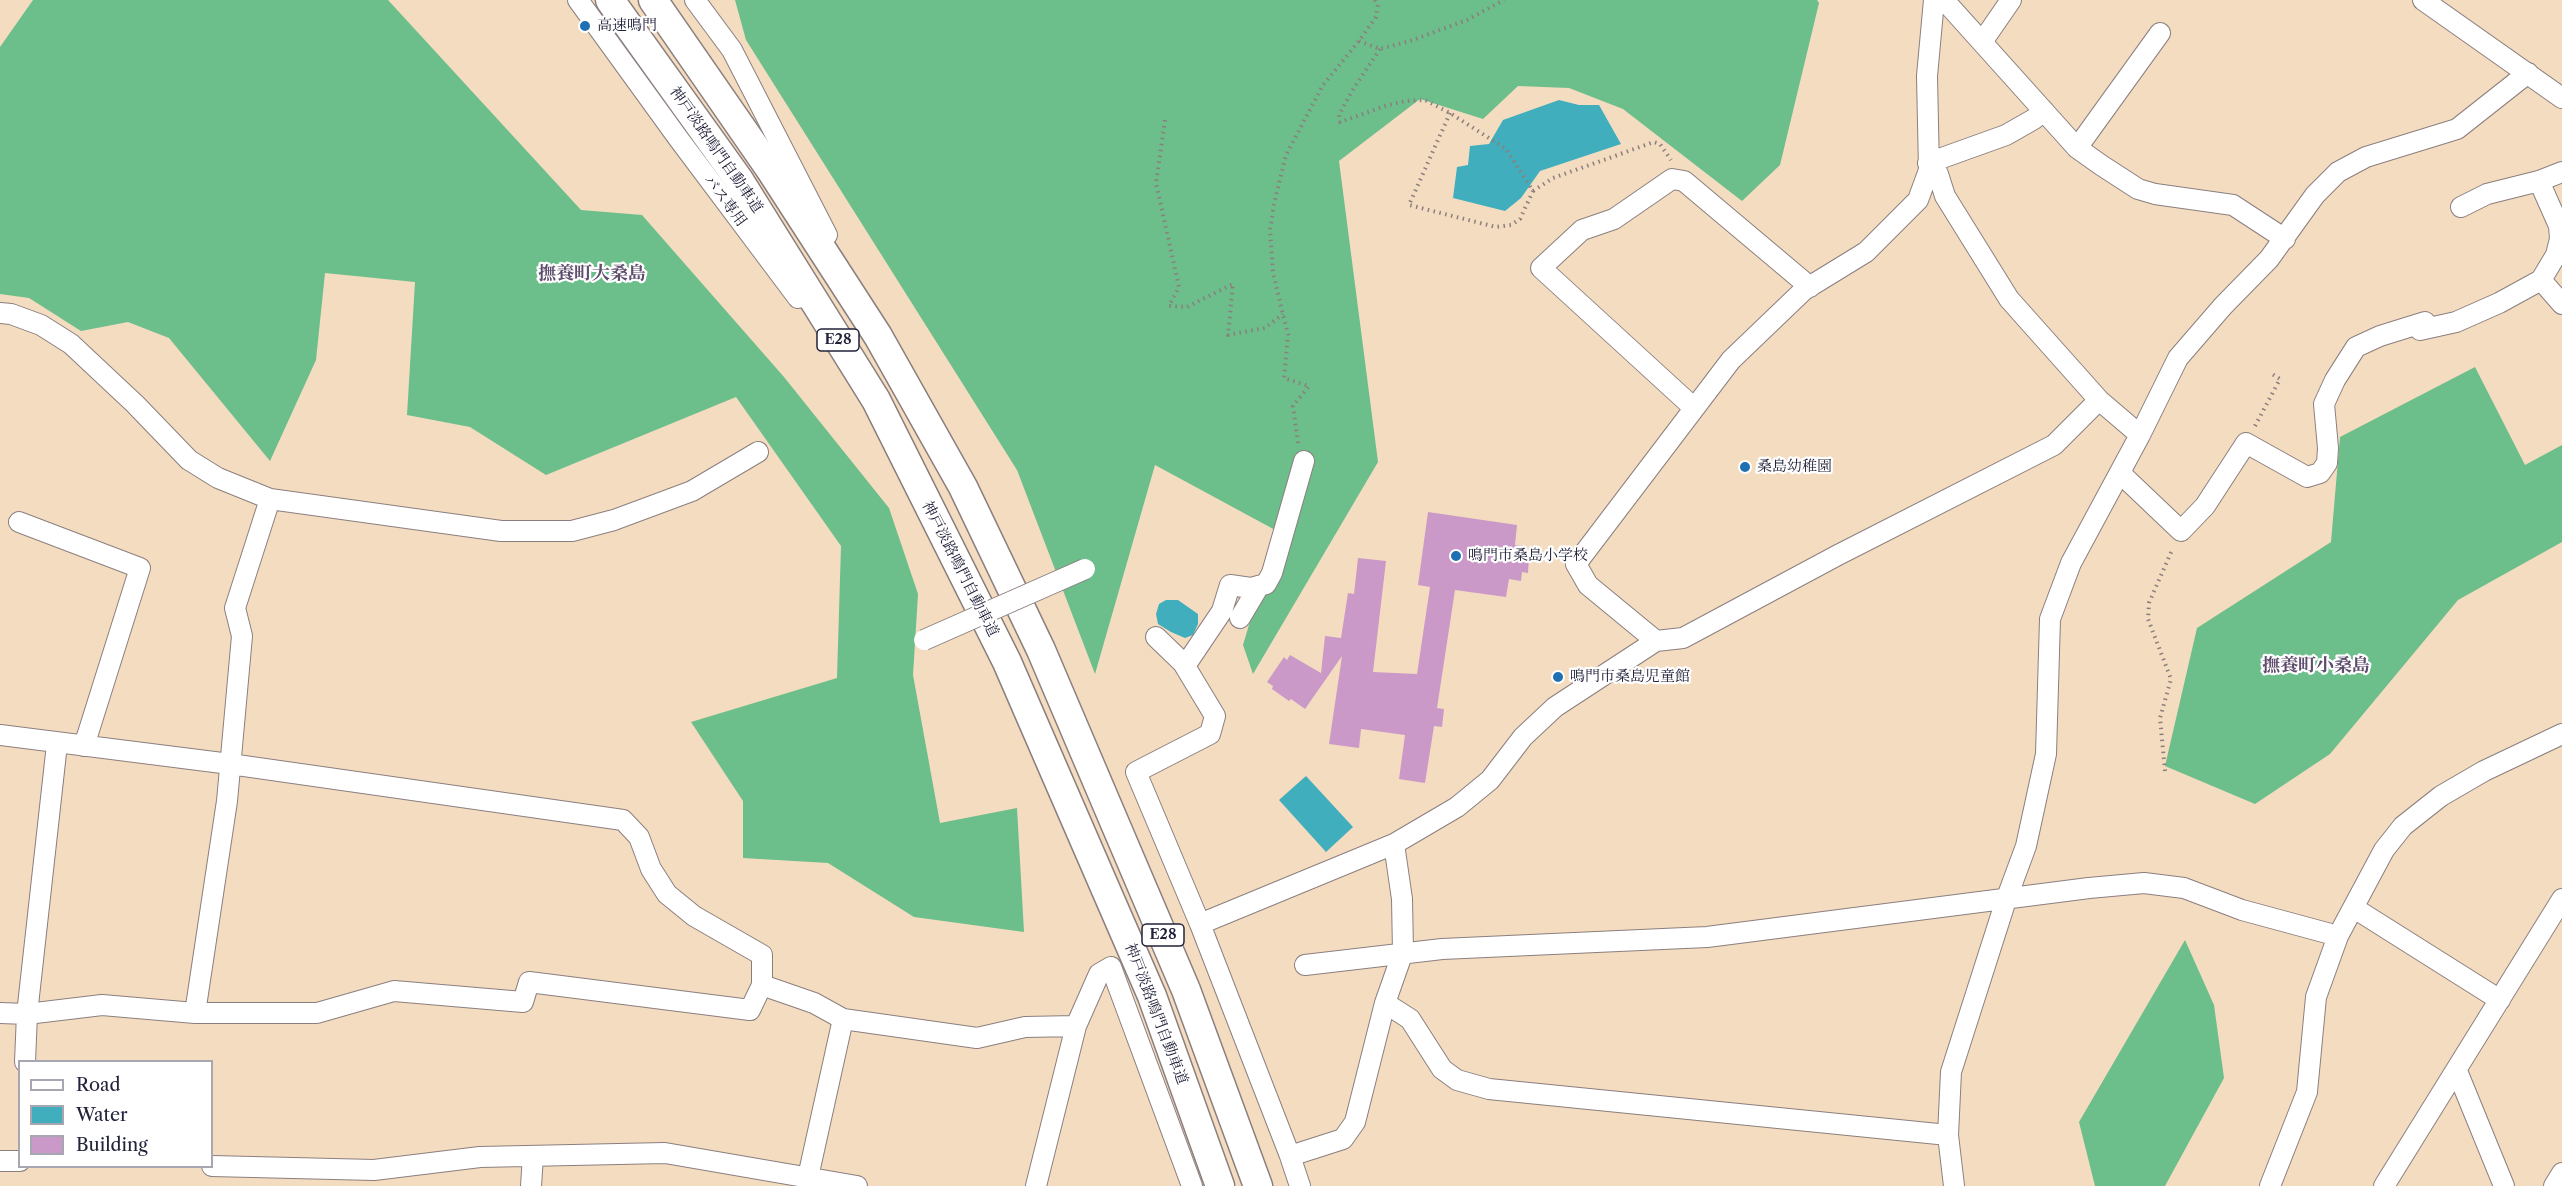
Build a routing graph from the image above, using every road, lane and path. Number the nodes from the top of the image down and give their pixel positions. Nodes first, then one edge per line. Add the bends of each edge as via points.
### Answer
1 (578, 0) edge
2 (610, 0) edge
3 (653, 0) edge
4 (695, 0) edge
5 (1375, 0) edge
6 (1504, 0) edge
7 (2012, 0) edge
8 (2423, 0) edge
9 (1937, 1) edge
10 (2160, 33) dead end
11 (1359, 41) junction
12 (1982, 42) junction
13 (1380, 49) junction
14 (2528, 73) junction
15 (2562, 98) edge
16 (2044, 111) junction
17 (1450, 113) junction
18 (1165, 120) dead end
19 (2077, 148) junction
20 (1928, 166) junction
21 (2562, 172) edge
22 (1684, 181) junction
23 (2539, 182) junction
24 (1533, 191) junction
25 (2461, 207) dead end
26 (2285, 238) junction
27 (2541, 280) junction
28 (1810, 287) junction
29 (2562, 304) edge
30 (0, 313) edge
31 (1283, 314) junction
32 (878, 336) junction
33 (2272, 374) dead end
34 (876, 400) junction
35 (2098, 400) junction
36 (1694, 408) junction
37 (2140, 435) junction
38 (2246, 443) junction
39 (758, 452) dead end
40 (1304, 461) joint
41 (2120, 473) junction
42 (270, 499) junction
43 (19, 522) dead end
44 (2181, 531) junction
45 (1085, 569) dead end
46 (1258, 586) junction
47 (1240, 618) dead end
48 (1156, 637) dead end
49 (924, 640) dead end
50 (1656, 641) junction
51 (1185, 666) junction
52 (2562, 734) edge
53 (0, 735) edge
54 (57, 744) junction
55 (84, 746) junction
56 (230, 764) junction
57 (2165, 771) dead end
58 (1394, 843) junction
59 (2562, 899) edge
60 (2006, 900) junction
61 (2354, 908) junction
62 (1200, 924) junction
63 (2338, 936) junction
64 (1404, 952) junction
65 (1305, 966) dead end
66 (762, 985) junction
67 (2500, 1000) junction
68 (1385, 1003) junction
69 (0, 1013) edge
70 (195, 1013) junction
71 (27, 1014) junction
72 (843, 1019) junction
73 (1076, 1026) junction
74 (25, 1060) edge
75 (2457, 1071) junction
76 (1948, 1135) junction
77 (533, 1156) junction
78 (1290, 1156) junction
79 (0, 1161) edge
80 (18, 1161) edge
81 (213, 1166) edge
82 (2562, 1173) edge
83 (808, 1177) junction
84 (531, 1186) edge
85 (857, 1186) edge
86 (1036, 1186) edge
87 (1192, 1186) edge
88 (1220, 1186) edge
89 (1258, 1186) edge
90 (1300, 1186) edge
91 (1954, 1186) edge
92 (2270, 1186) edge
93 (2384, 1186) edge
94 (2504, 1186) edge
95 (2554, 1186) edge

1 - 34 street, バス専用
2 - 34 highway, 神戸淡路鳴門自動車道 / E28 via 739,180
3 - 32 highway, E28 via 770,169
4 - 32 street via 732,50
5 - 11 path via 1376,17
6 - 13 path via 1467,20
7 - 12 street
8 - 14 street
9 - 12 street
9 - 20 street via 1927,76
10 - 19 street
11 - 13 path
11 - 31 path via 1323,85 1286,156 1270,230 1273,273
12 - 16 street
13 - 17 path via 1352,91 1339,115 1340,122 1406,101 1425,100
14 - 15 street
14 - 26 street via 2457,129 2366,157 2338,172 2315,195
16 - 19 street
16 - 20 street via 2006,135
17 - 24 path via 1506,150
17 - 24 path via 1409,205 1496,227 1520,219
18 - 31 path via 1156,183 1179,287 1169,306 1187,306 1233,284 1228,334 1265,328
19 - 26 street via 2139,189 2234,205
20 - 28 street via 1918,200 1866,252
20 - 35 street via 1938,174 1945,196 2009,299
21 - 23 street
22 - 24 path via 1660,144 1654,142 1553,178
22 - 28 street
22 - 36 street via 1672,179 1614,219 1582,231 1540,268
23 - 25 street via 2487,194
23 - 27 street via 2559,226 2560,239 2556,255
26 - 37 street via 2178,358
27 - 29 street
27 - 38 street via 2456,321 2380,336 2356,347 2324,404 2328,448 2327,463 2320,473 2307,477
28 - 36 street via 1731,360
30 - 42 street via 41,325 71,344 189,460 218,478
31 - 40 path via 1288,335 1284,378 1309,386 1293,406 1298,443 1306,449
32 - 89 highway, E28 via 963,487 1057,688 1186,990
33 - 38 path via 2280,379
34 - 88 highway, 神戸淡路鳴門自動車道 / E28 via 1007,662 1152,996
35 - 37 street
35 - 50 street via 2054,446 1683,638
36 - 50 street via 1576,564 1588,585
37 - 41 street
38 - 44 street via 2205,506
39 - 42 street via 692,491 572,531 501,531
40 - 46 street via 1272,573 1266,584
41 - 44 street
41 - 60 street via 2071,563 2050,619 2046,754 2026,846
42 - 56 street via 235,608 242,636
43 - 55 street via 140,568
44 - 57 path via 2149,603 2148,619 2171,679 2160,718
45 - 49 street, bridge
46 - 47 street
46 - 51 street via 1230,585 1222,611
48 - 51 street
50 - 58 street via 1555,707 1523,737 1490,780 1457,807
51 - 62 street via 1215,716 1210,734 1136,772
52 - 61 street via 2484,771 2441,796 2403,826 2384,850
53 - 54 street
54 - 55 street
54 - 71 street
55 - 56 street
56 - 66 street via 623,820 639,837 651,869 667,894 694,916 762,955
56 - 70 street
58 - 62 street
58 - 64 street
59 - 67 street
60 - 63 street via 2144,883 2184,888 2242,910
60 - 64 street via 1707,937
60 - 76 street via 1951,1072
61 - 63 street
61 - 67 street
62 - 78 street
63 - 92 street via 2316,997 2307,1092
64 - 65 street
64 - 68 street
66 - 70 street via 750,1010 529,981 523,1002 394,991 317,1013
66 - 72 street via 814,1003
67 - 75 street
68 - 76 street via 1410,1019 1442,1069 1457,1080 1489,1089
68 - 78 street via 1355,1122 1343,1139
69 - 71 street
70 - 71 street via 102,1005
71 - 74 street
72 - 73 street via 977,1038 1025,1027
72 - 83 street
73 - 86 street
73 - 87 street via 1099,974 1111,967
75 - 93 street
75 - 94 street
76 - 91 street
77 - 81 street via 374,1170
77 - 83 street via 665,1153
77 - 84 street
78 - 90 street
79 - 80 street
82 - 95 street
83 - 85 street

